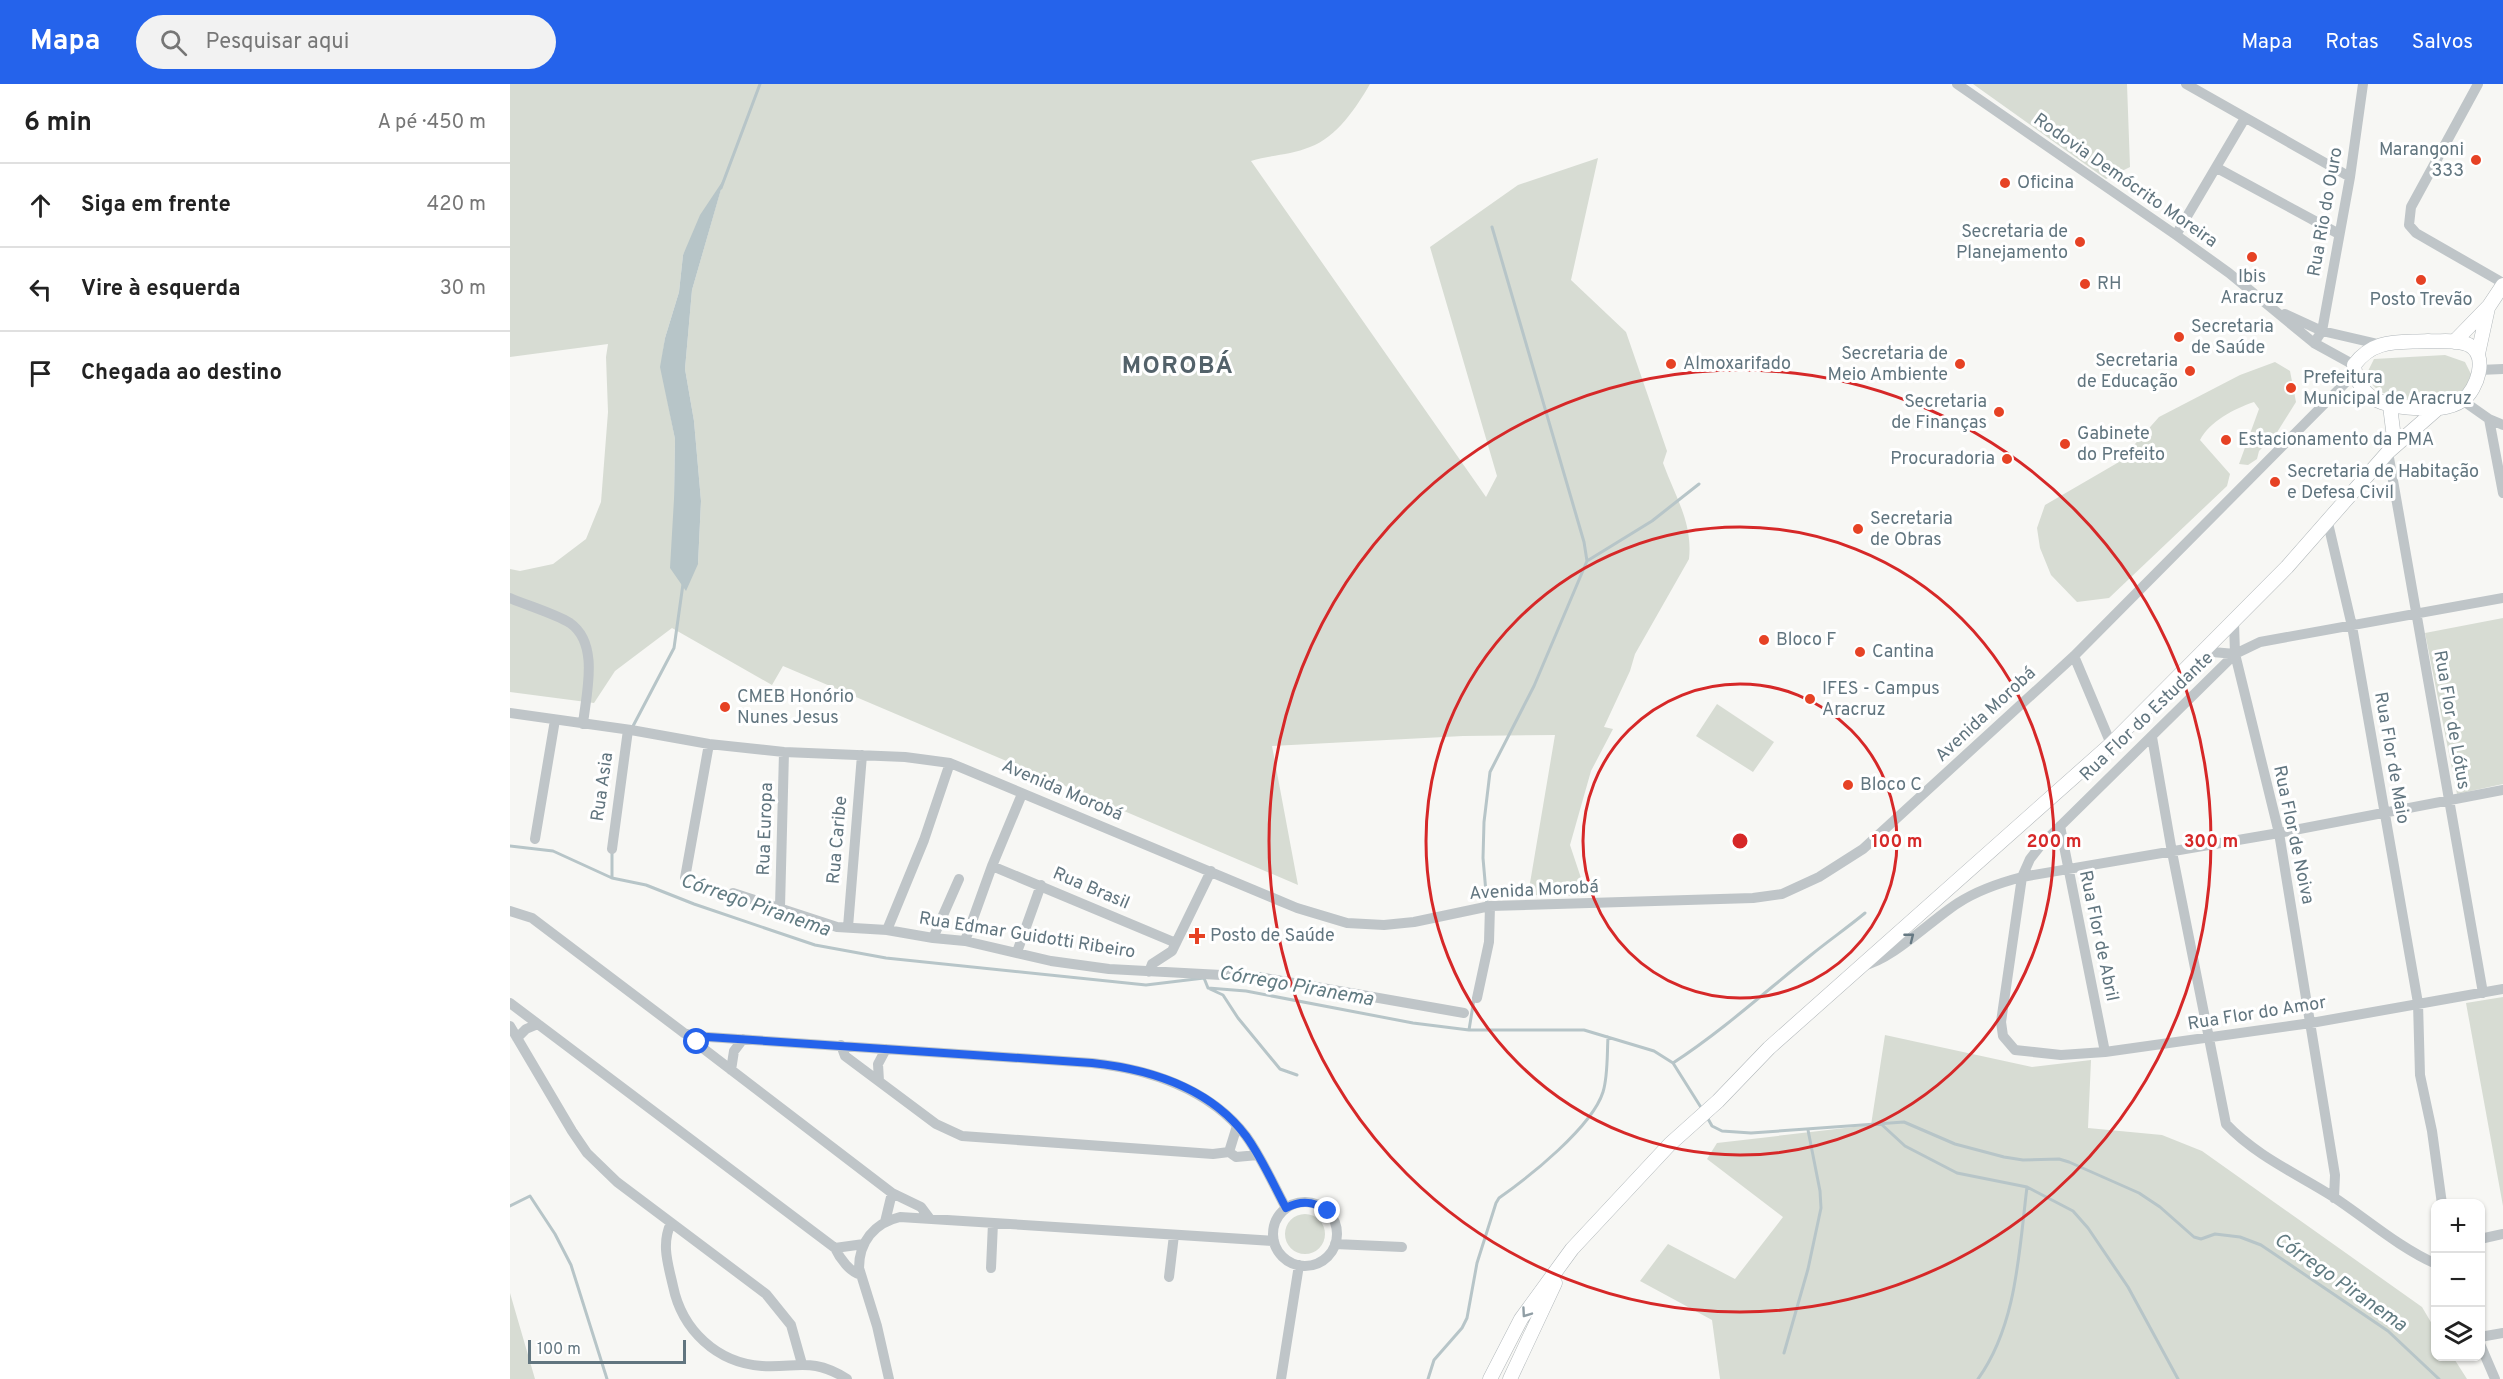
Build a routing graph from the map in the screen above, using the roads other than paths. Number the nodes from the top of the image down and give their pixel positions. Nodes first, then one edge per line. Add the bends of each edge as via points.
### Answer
1 (1957, 84) edge
2 (2186, 84) edge
3 (2363, 84) edge
4 (2478, 84) edge
5 (2200, 88) edge
6 (2245, 118) junction
7 (2217, 168) junction
8 (2350, 177) junction
9 (2339, 234) junction
10 (2176, 235) junction
11 (2503, 284) edge
12 (2489, 306) junction
13 (2271, 308) junction
14 (2322, 331) junction
15 (2454, 342) junction
16 (2314, 343) junction
17 (2378, 344) junction
18 (2478, 354) junction
19 (2354, 369) junction
20 (2503, 369) edge
21 (2479, 370) junction
22 (2463, 400) junction
23 (2390, 406) junction
24 (2436, 410) junction
25 (2489, 419) junction
26 (2503, 425) edge
27 (2391, 449) junction
28 (2503, 493) edge
29 (2328, 519) junction
30 (510, 598) edge
31 (2503, 598) edge
32 (2415, 613) junction
33 (2234, 622) junction
34 (2352, 626) junction
35 (2201, 651) junction
36 (2235, 654) junction
37 (2074, 656) junction
38 (510, 713) edge
39 (555, 720) junction
40 (583, 724) junction
41 (628, 730) junction
42 (2152, 737) junction
43 (709, 744) junction
44 (2110, 744) junction
45 (784, 752) junction
46 (862, 755) junction
47 (950, 763) junction
48 (2503, 790) edge
49 (1022, 794) junction
50 (2448, 801) junction
51 (2383, 813) junction
52 (2060, 826) junction
53 (2279, 833) junction
54 (535, 839) dead end
55 (612, 849) dead end
56 (2172, 852) junction
57 (992, 866) junction
58 (2067, 870) junction
59 (1211, 871) junction
60 (2022, 877) junction
61 (685, 878) dead end
62 (959, 879) dead end
63 (1041, 885) junction
64 (733, 893) dead end
65 (1490, 906) junction
66 (780, 907) junction
67 (510, 911) edge
68 (848, 927) junction
69 (887, 930) junction
70 (933, 938) junction
71 (965, 941) junction
72 (1176, 944) junction
73 (1017, 952) junction
74 (1861, 966) junction
75 (1149, 972) junction
76 (2503, 989) edge
77 (2483, 993) junction
78 (1477, 998) dead end
79 (510, 1003) edge
80 (2418, 1003) junction
81 (1464, 1013) dead end
82 (2311, 1023) junction
83 (538, 1024) junction
84 (510, 1026) edge
85 (693, 1036) junction
86 (518, 1038) junction
87 (2209, 1039) junction
88 (743, 1040) junction
89 (841, 1045) junction
90 (886, 1049) junction
91 (2015, 1050) joint
92 (2105, 1052) junction
93 (731, 1070) junction
94 (879, 1081) junction
95 (1237, 1126) junction
96 (1229, 1152) junction
97 (1258, 1155) junction
98 (892, 1193) junction
99 (2334, 1198) junction
100 (2441, 1199) edge
101 (1286, 1208) junction
102 (930, 1219) junction
103 (885, 1222) junction
104 (671, 1223) junction
105 (993, 1223) junction
106 (2503, 1234) edge
107 (1174, 1235) junction
108 (2485, 1238) edge
109 (1274, 1241) junction
110 (864, 1244) junction
111 (1335, 1244) junction
112 (1402, 1247) dead end
113 (835, 1248) junction
114 (1572, 1249) junction
115 (2431, 1262) edge
116 (1299, 1265) junction
117 (991, 1268) dead end
118 (861, 1275) junction
119 (1169, 1277) dead end
120 (2503, 1333) edge
121 (2485, 1336) edge
122 (2485, 1354) edge
123 (802, 1364) junction
124 (847, 1379) edge
125 (890, 1379) edge
126 (1281, 1379) edge
127 (1490, 1379) edge
128 (1510, 1379) edge
129 (2495, 1379) edge

1 - 10 street, Rodovia Demócrito Moreira
2 - 5 street
3 - 8 street, Rua Rio do Ouro
4 - 11 street via 2412,207 2409,225 2416,233
5 - 6 street
6 - 7 street
6 - 8 street
7 - 9 street
7 - 10 street
8 - 9 street, Rua Rio do Ouro
9 - 14 street, Rua Rio do Ouro
10 - 13 street, Rodovia Demócrito Moreira
11 - 12 main road
12 - 15 main road
12 - 18 main road
13 - 14 street, Rodovia Demócrito Moreira
13 - 16 street, Rodovia Demócrito Moreira
14 - 16 street, Rua Rio do Ouro
14 - 17 street, Rodovia Demócrito Moreira
15 - 17 main road
15 - 18 main road via 2470,345
16 - 19 street, Rodovia Demócrito Moreira
17 - 19 main road via 2367,350
18 - 21 main road
19 - 23 main road via 2367,393
19 - 37 street, Avenida Morobá
20 - 21 street
21 - 22 main road via 2471,393
22 - 24 main road
22 - 25 street
23 - 24 main road
23 - 27 main road
24 - 27 main road
25 - 26 street
25 - 28 street
27 - 29 main road
27 - 32 street, Rua Flor de Lótus
29 - 33 main road
29 - 34 street, Rua Flor de Maio
30 - 40 street via 570,624 584,640 589,658
31 - 32 street, Rua Flor do Estudante
32 - 34 street, Rua Flor do Estudante
32 - 50 street, Rua Flor de Lótus
33 - 35 main road
33 - 36 street, Rua Flor de Noiva
34 - 36 street, Rua Flor do Estudante via 2260,642
34 - 51 street, Rua Flor de Maio
35 - 36 street
35 - 44 main road
36 - 42 street, Rua Flor do Estudante
36 - 53 street, Rua Flor de Noiva
37 - 44 street
37 - 65 street, Avenida Morobá via 1863,849 1819,877 1782,894 1658,903
38 - 39 street, Avenida Morobá
39 - 40 street, Avenida Morobá
39 - 54 street
40 - 41 street, Avenida Morobá
41 - 43 street, Avenida Morobá
41 - 55 street, Rua Asia
42 - 52 street, Rua Flor do Estudante
42 - 56 street
43 - 45 street, Avenida Morobá
43 - 61 street
44 - 74 main road
45 - 46 street, Avenida Morobá
45 - 66 street, Rua Europa
46 - 47 street, Avenida Morobá
46 - 68 street, Rua Caribe
47 - 49 street, Avenida Morobá
47 - 69 street
48 - 50 street
49 - 57 street
49 - 59 street, Avenida Morobá
50 - 51 street
50 - 77 street, Rua Flor de Lótus
51 - 53 street
51 - 80 street, Rua Flor de Maio
52 - 58 street, Rua Flor de Abril
52 - 60 street, Rua Flor do Estudante via 2030,859
53 - 56 street
53 - 82 street, Rua Flor de Noiva
56 - 58 street
56 - 87 street
57 - 63 street, Rua Brasil
57 - 71 street
58 - 60 street
58 - 92 street, Rua Flor de Abril
59 - 65 street, Avenida Morobá via 1297,908 1347,922 1414,922
59 - 72 street
74 -> 60 street via 1890,954 1979,890
60 - 91 street, Rua Flor do Estudante via 2001,1022 2003,1036
62 - 70 street
63 - 72 street, Rua Brasil
63 - 73 street
64 - 66 street, Rua Edmar Guidotti Ribeiro
65 - 78 street via 1489,942
66 - 68 street, Rua Edmar Guidotti Ribeiro via 837,927
67 - 85 street via 532,918
68 - 69 street, Rua Edmar Guidotti Ribeiro
69 - 70 street, Rua Edmar Guidotti Ribeiro
70 - 71 street, Rua Edmar Guidotti Ribeiro
71 - 73 street, Rua Edmar Guidotti Ribeiro
72 - 75 street via 1152,964
73 - 75 street, Rua Edmar Guidotti Ribeiro
74 - 114 main road via 1670,1144
75 - 81 street, Rua Edmar Guidotti Ribeiro via 1259,977
76 - 77 street, Rua Flor do Amor
77 - 80 street, Rua Flor do Amor
79 - 83 street
80 - 82 street, Rua Flor do Amor
80 - 100 street, Rua Flor de Maio via 2420,1075
82 - 87 street, Rua Flor do Amor
82 - 99 street, Rua Flor de Noiva via 2335,1175
83 - 86 street
83 - 113 street
84 - 86 street
85 - 88 street
85 - 93 street
86 - 104 street via 588,1153 617,1182
87 - 92 street, Rua Flor do Amor
87 - 99 street via 2226,1124 2248,1144
88 - 89 street
88 - 93 street via 734,1051
89 - 90 street
89 - 94 street via 845,1056
90 - 94 street via 878,1064
90 - 95 street via 1122,1067 1167,1080 1203,1097
91 - 92 street, Rua Flor do Amor via 2061,1055
93 - 98 street
94 - 96 street via 936,1124 962,1136
95 - 96 street
95 - 97 street
96 - 97 street via 1236,1157
97 - 101 street
98 - 102 street via 921,1207
98 - 103 street
99 - 115 street
101 - 109 street via 1275,1223
101 - 111 street via 1303,1202 1328,1211 1336,1226
102 - 103 street via 900,1217
102 - 105 street
103 - 110 street
104 - 123 street via 776,1304 790,1325
104 - 123 street via 665,1251 676,1299 698,1337 739,1362 764,1366
105 - 107 street
105 - 117 street
106 - 108 street
107 - 109 street
107 - 119 street
109 - 116 street via 1283,1256
110 - 113 street
110 - 118 street via 859,1260
111 - 112 street
111 - 116 street via 1317,1263
113 - 118 street via 838,1256
114 -> 127 main road via 1521,1319
114 - 128 main road
116 - 126 street
118 - 125 street
120 - 121 street
122 - 129 street
123 - 124 street via 824,1368

